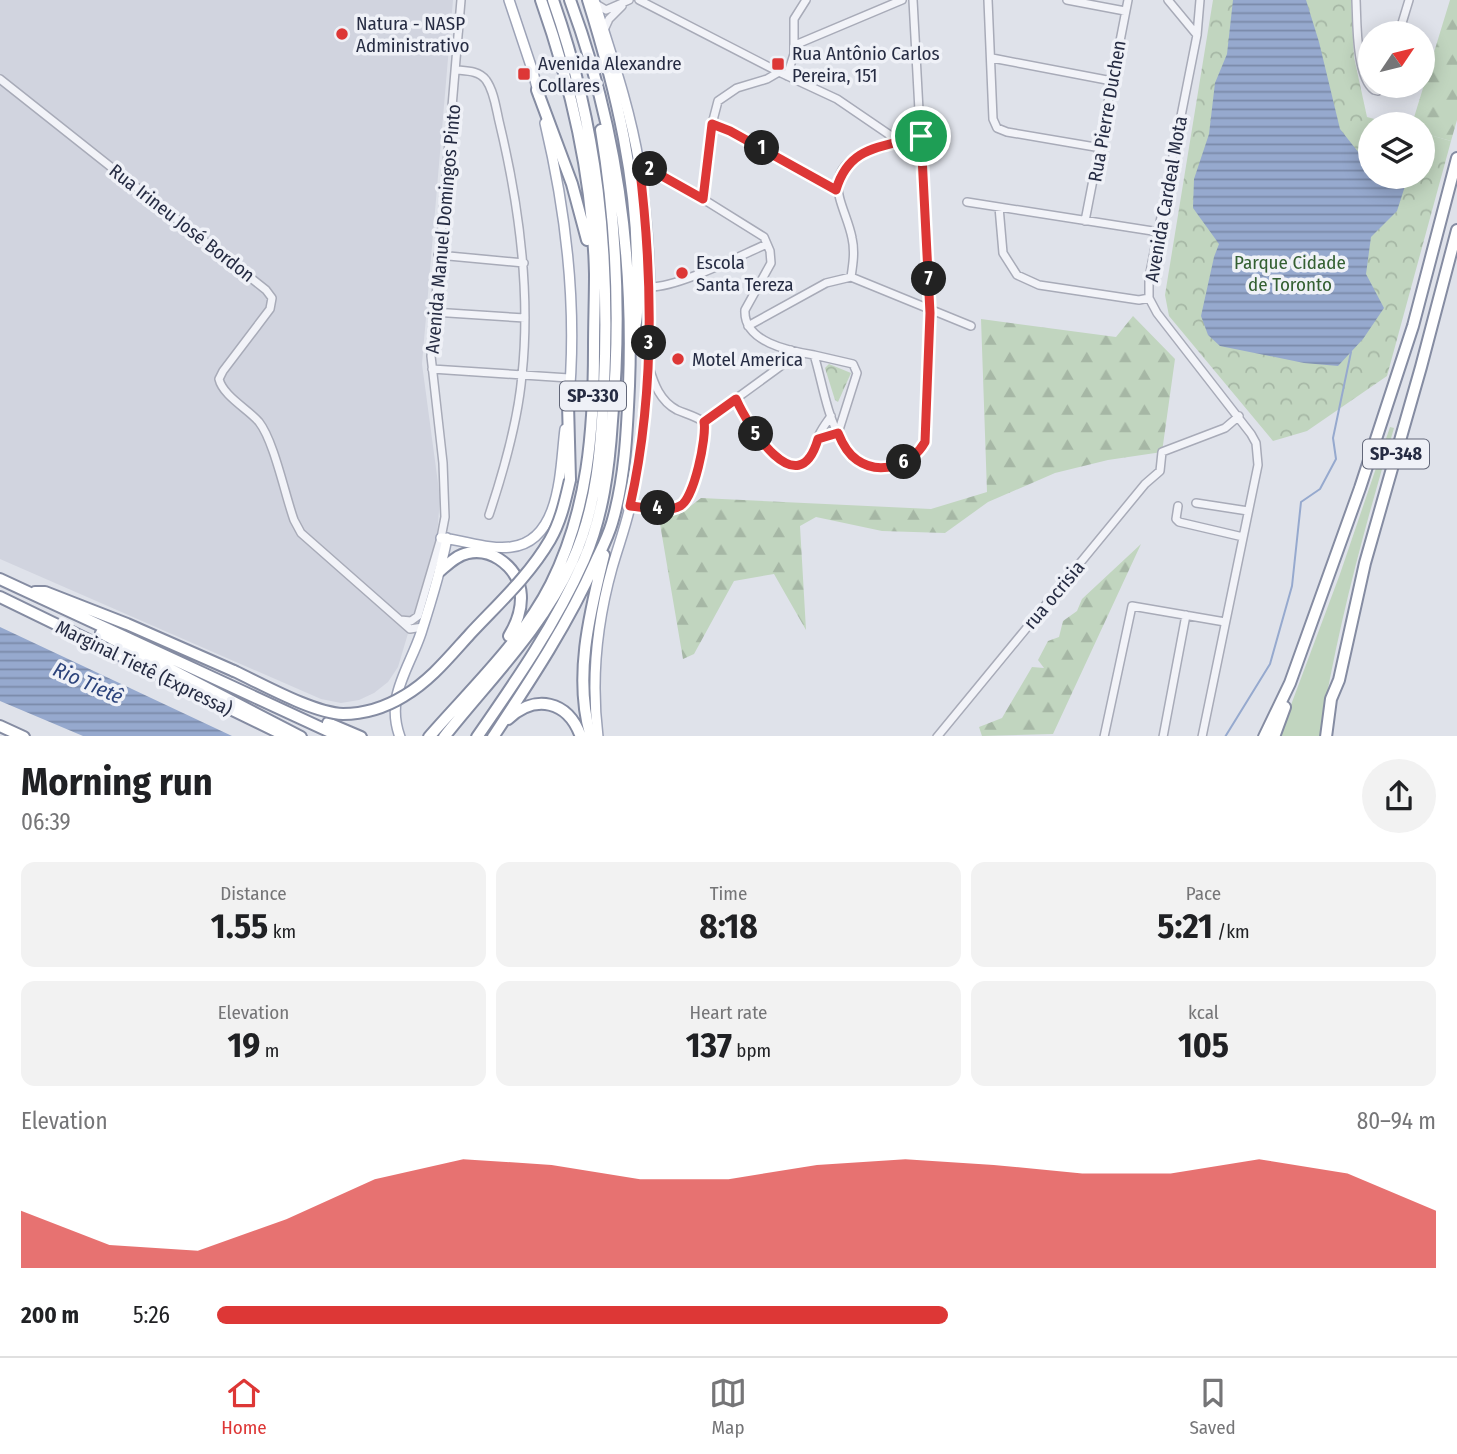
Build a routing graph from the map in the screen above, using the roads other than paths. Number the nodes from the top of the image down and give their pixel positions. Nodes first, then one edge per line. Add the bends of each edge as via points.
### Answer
1 (461, 0) edge
2 (509, 0) edge
3 (541, 0) edge
4 (553, 0) edge
5 (570, 0) edge
6 (588, 0) edge
7 (594, 0) edge
8 (628, 0) edge
9 (639, 0) edge
10 (806, 0) edge
11 (901, 0) edge
12 (913, 0) edge
13 (988, 0) edge
14 (1067, 0) edge
15 (1128, 0) edge
16 (1168, 0) edge
17 (1200, 0) edge
18 (1356, 0) edge
19 (1409, 0) edge
20 (1125, 11) junction
21 (1403, 21) edge
22 (604, 30) junction
23 (1197, 35) junction
24 (1358, 42) edge
25 (794, 45) junction
26 (587, 52) junction
27 (992, 58) junction
28 (457, 70) junction
29 (779, 72) junction
30 (787, 76) junction
31 (0, 79) edge
32 (1112, 81) junction
33 (537, 90) junction
34 (712, 124) junction
35 (921, 136) junction
36 (898, 142) junction
37 (1101, 148) junction
38 (922, 157) junction
39 (1457, 158) edge
40 (639, 163) junction
41 (836, 190) junction
42 (703, 199) junction
43 (967, 202) dead end
44 (999, 207) junction
45 (1085, 221) junction
46 (1457, 230) edge
47 (1160, 232) junction
48 (767, 244) junction
49 (438, 256) junction
50 (524, 263) junction
51 (595, 272) junction
52 (851, 277) junction
53 (649, 287) junction
54 (1149, 298) junction
55 (930, 308) junction
56 (433, 312) junction
57 (525, 318) junction
58 (748, 326) junction
59 (971, 326) dead end
60 (631, 344) junction
61 (791, 350) junction
62 (814, 355) junction
63 (648, 365) junction
64 (432, 369) junction
65 (522, 376) junction
66 (569, 378) junction
67 (736, 399) junction
68 (568, 404) junction
69 (844, 408) junction
70 (830, 414) junction
71 (1239, 416) junction
72 (704, 422) junction
73 (838, 433) junction
74 (818, 439) junction
75 (1196, 503) dead end
76 (630, 506) junction
77 (1178, 506) dead end
78 (1248, 511) junction
79 (489, 515) dead end
80 (611, 525) junction
81 (1243, 537) junction
82 (444, 538) junction
83 (440, 571) junction
84 (0, 579) edge
85 (26, 592) junction
86 (0, 597) edge
87 (72, 613) junction
88 (1186, 615) junction
89 (399, 620) junction
90 (546, 622) junction
91 (1225, 622) junction
92 (422, 627) junction
93 (491, 666) junction
94 (1339, 680) junction
95 (1290, 684) junction
96 (280, 709) junction
97 (0, 726) edge
98 (496, 732) edge
99 (22, 736) edge
100 (286, 736) edge
101 (299, 736) edge
102 (339, 736) edge
103 (360, 736) edge
104 (400, 736) edge
105 (430, 736) edge
106 (445, 736) edge
107 (478, 736) edge
108 (581, 736) edge
109 (591, 736) edge
110 (598, 736) edge
111 (938, 736) edge
112 (1104, 736) edge
113 (1163, 736) edge
114 (1202, 736) edge
115 (1264, 736) edge
116 (1274, 736) edge
117 (1326, 736) edge
118 (1333, 736) edge

1 - 28 street, Avenida Manuel Domingos Pinto
2 - 33 main road
3 - 51 highway, SP-330 via 565,74 581,146
4 - 90 highway via 591,137 604,238 607,312 594,496 589,519
5 - 26 highway
6 - 60 highway via 631,182 638,256 637,322
7 - 8 street via 606,10
7 - 22 main road
8 - 22 street
9 - 29 street
10 - 25 street via 794,19
11 - 25 street
12 - 35 street
13 - 27 street
14 - 20 street
15 - 20 street, Rua Pierre Duchen
16 - 23 street
17 - 23 street, Avenida Cardeal Mota
18 - 24 street
19 - 21 street
20 - 32 street, Rua Pierre Duchen
22 - 40 main road
23 - 47 street, Avenida Cardeal Mota
25 - 30 street
26 - 60 highway via 619,184
26 - 90 highway via 615,230 615,386 610,455 596,525 585,558
27 - 32 street
27 - 37 street via 997,128
28 - 49 street, Avenida Manuel Domingos Pinto
28 - 50 street via 480,75 492,93
29 - 30 street
29 - 34 street via 726,93 716,106
30 - 36 street via 837,99
31 - 89 street, Rua Irineu José Bordon via 266,289 272,299 270,309 219,382 263,428 301,533
32 - 37 street, Rua Pierre Duchen
33 - 51 highway via 580,210
33 - 66 main road via 567,246
34 - 41 street
34 - 42 street
35 - 36 street
35 - 38 street
36 - 38 street
36 - 41 street via 849,162
37 - 45 street, Rua Pierre Duchen
38 - 55 street
39 - 95 highway, SP-348 via 1413,326
40 - 42 street
40 - 53 main road
41 - 52 street via 853,242
42 - 48 street via 764,237
43 - 44 street
44 - 45 street
44 - 54 street via 1003,253 1017,275 1039,285
45 - 47 street
46 - 94 highway, SP-348 via 1365,563
47 - 54 street, Avenida Cardeal Mota
48 - 53 street via 661,288
48 - 58 street via 771,263 745,310
49 - 50 street
49 - 56 street, Avenida Manuel Domingos Pinto
50 - 57 street
51 - 93 highway, SP-330 via 589,455 577,519 550,587
52 - 55 street
52 - 58 street via 825,283
53 - 63 main road
54 - 71 street, Avenida Cardeal Mota
55 - 59 street
55 - 73 street via 926,433 920,450 898,465 871,466 849,453
56 - 57 street
56 - 64 street, Avenida Manuel Domingos Pinto
57 - 65 street
58 - 61 street via 759,337
60 - 80 highway via 627,440
61 - 62 street
61 - 67 street via 785,363
62 - 69 street via 856,368
62 - 70 street
63 - 72 street via 664,400
63 - 76 main road
64 - 65 street
64 - 82 street, Avenida Manuel Domingos Pinto via 445,486
65 - 66 street
65 - 79 street
66 - 68 main road
67 - 72 street
67 - 74 street via 765,446 787,464 797,466 808,460
68 - 82 main road via 553,511 538,534 512,547
68 - 85 highway, bridge via 570,480 558,525 540,556 437,669 387,705 331,713 116,619 45,593
69 - 70 street
69 - 73 street
70 - 73 street
70 - 74 street
71 - 78 street, Avenida Cardeal Mota via 1258,454
71 - 111 street, rua ocrisia via 1225,429 1162,452 1160,471
72 - 76 street via 688,500 670,509
73 - 74 street
75 - 78 street
76 - 110 main road via 602,618 595,677
77 - 81 street via 1179,522
78 - 81 street, Avenida Cardeal Mota
80 - 98 highway via 559,631
80 - 109 highway via 586,645 584,695
81 - 91 street, Avenida Cardeal Mota
82 - 83 main road
82 - 89 street, Avenida Manuel Domingos Pinto via 418,616
83 - 92 main road
83 - 93 highway via 460,556 481,552 493,555 517,576 522,604 518,620
84 - 85 highway
85 - 87 highway
86 - 100 highway, Marginal Tietê (Expressa)
87 - 96 highway
87 - 101 highway via 103,635
88 - 91 street
88 - 112 street via 1131,608
88 - 113 street
89 - 92 street via 410,629
90 - 106 highway
90 - 107 highway
91 - 114 street, Avenida Cardeal Mota
92 - 104 main road via 396,696
93 - 105 highway, SP-330
94 - 117 highway via 1331,699
94 - 118 highway
95 - 115 highway
95 - 116 highway
96 - 102 highway
96 - 103 highway
97 - 99 highway
98 - 108 highway via 529,704 546,703 572,718

